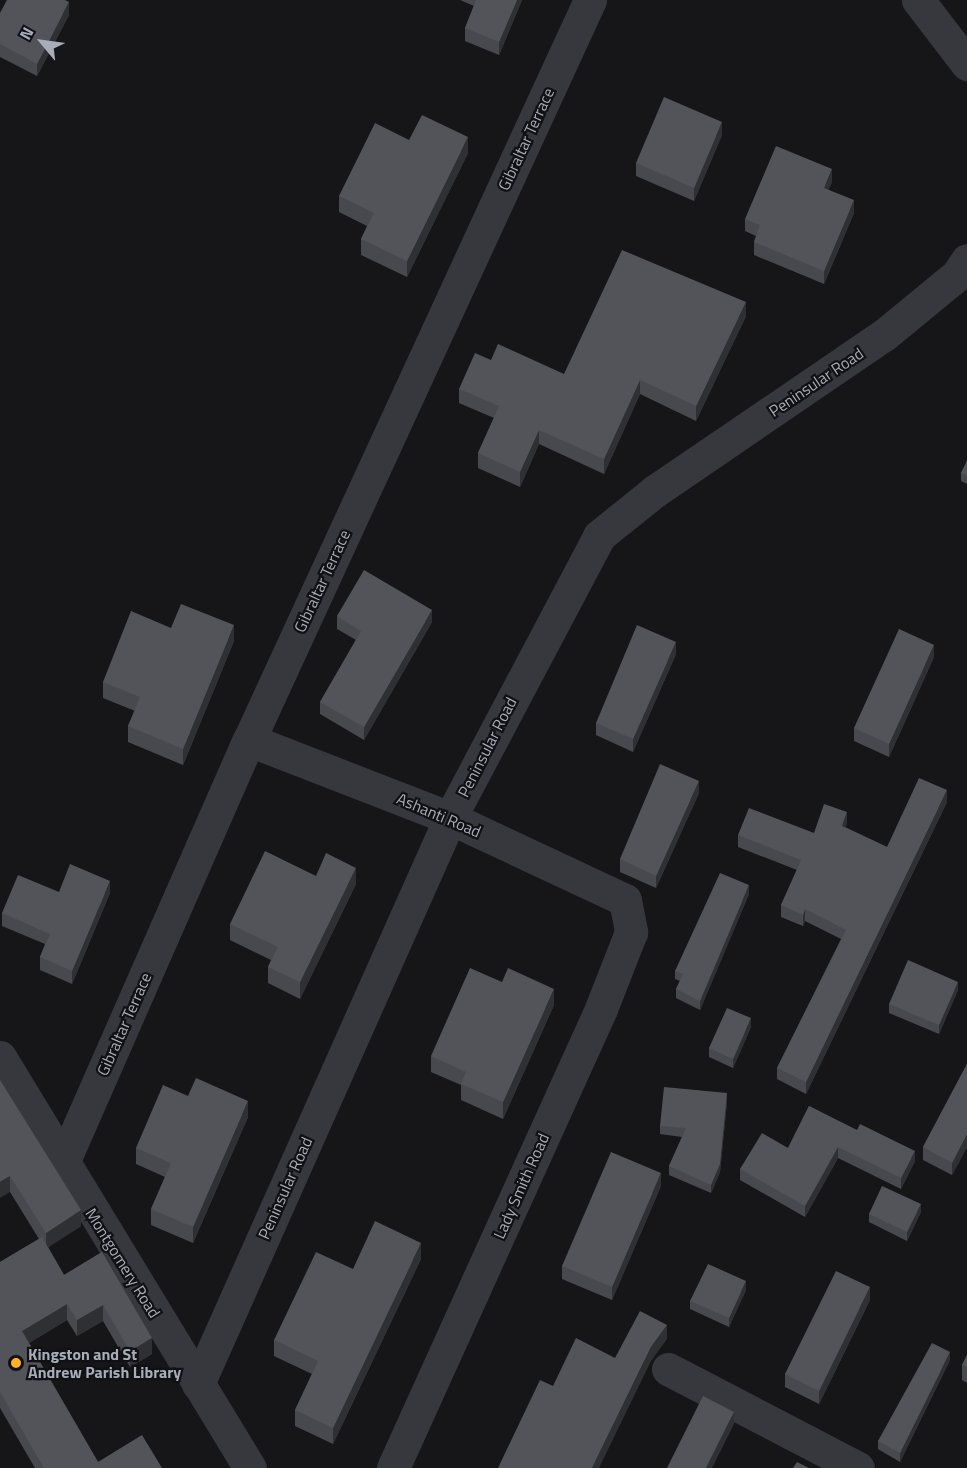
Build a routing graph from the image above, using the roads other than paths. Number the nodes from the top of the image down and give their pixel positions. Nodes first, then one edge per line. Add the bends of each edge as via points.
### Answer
1 (590, 0) edge
2 (918, 0) edge
3 (967, 64) edge
4 (967, 260) edge
5 (249, 740) junction
6 (450, 818) junction
7 (625, 900) joint
8 (0, 1057) edge
9 (62, 1165) junction
10 (668, 1369) dead end
11 (198, 1383) junction
12 (250, 1468) edge
13 (393, 1468) edge
14 (858, 1468) edge

1 - 5 lane, Gibraltar Terrace
2 - 3 lane
4 - 6 lane, Peninsular Road via 957,275 884,335 655,491 599,536
5 - 6 lane, Ashanti Road
5 - 9 lane, Gibraltar Terrace
6 - 7 lane, Ashanti Road
6 - 11 lane, Peninsular Road
7 - 13 lane, Lady Smith Road via 631,932 601,1009
8 - 9 lane, Montgomery Road
9 - 11 lane, Montgomery Road
10 - 14 lane
11 - 12 lane, Montgomery Road

